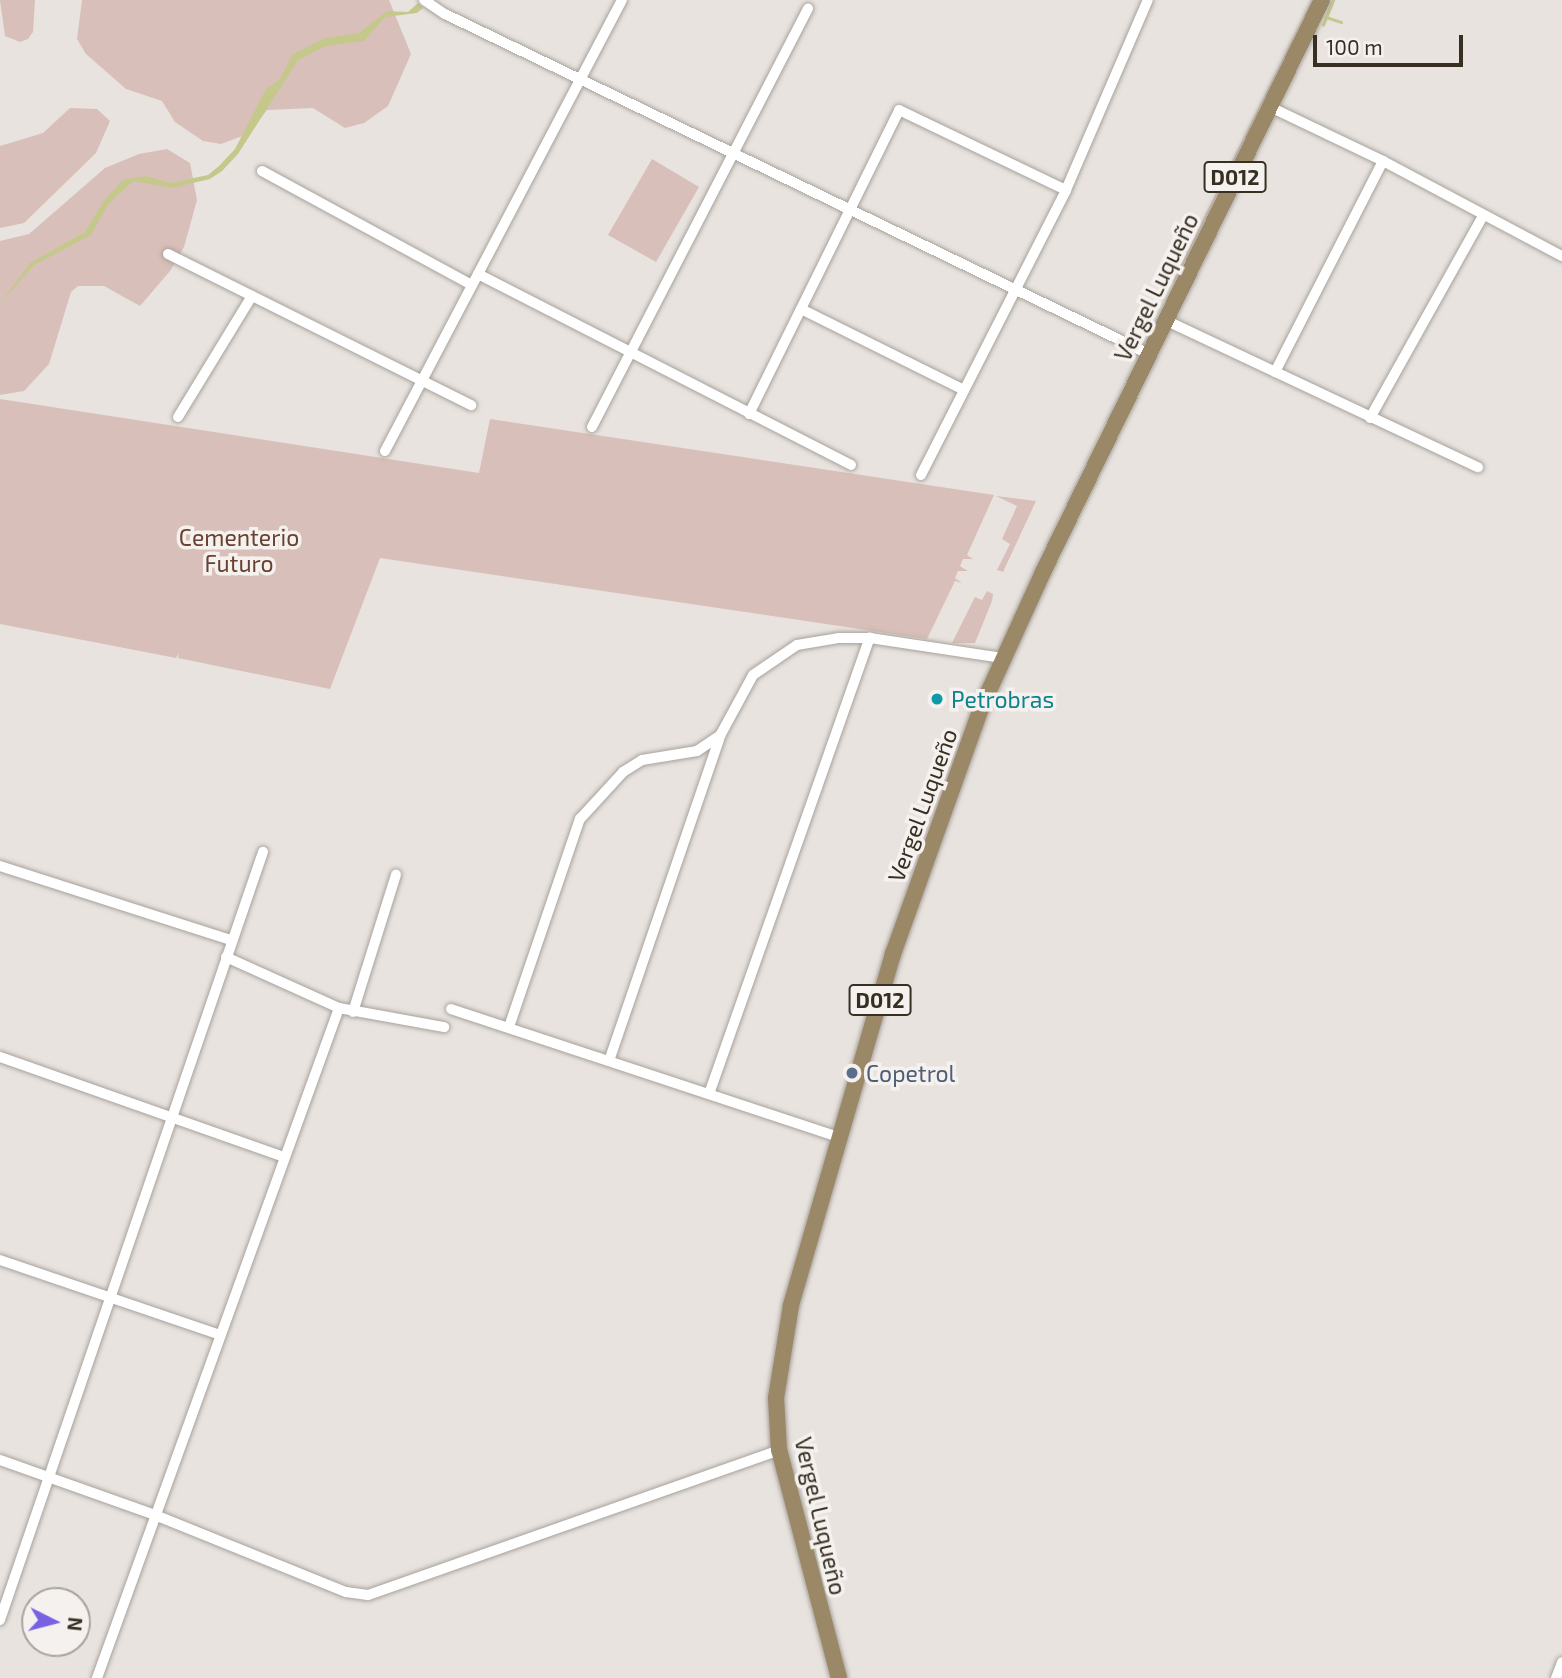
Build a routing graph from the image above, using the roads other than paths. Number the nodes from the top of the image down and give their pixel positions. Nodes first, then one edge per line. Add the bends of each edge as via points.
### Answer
1 (424, 0) edge
2 (622, 0) edge
3 (1148, 0) edge
4 (1322, 0) edge
5 (808, 8) dead end
6 (581, 79) junction
7 (1277, 111) junction
8 (734, 152) junction
9 (1383, 161) junction
10 (262, 171) dead end
11 (1066, 190) junction
12 (850, 208) junction
13 (1483, 216) junction
14 (168, 254) dead end
15 (1562, 256) edge
16 (478, 274) junction
17 (472, 285) junction
18 (1016, 289) junction
19 (252, 296) junction
20 (801, 309) junction
21 (1165, 320) junction
22 (1149, 354) junction
23 (629, 355) junction
24 (1275, 372) junction
25 (422, 381) junction
26 (964, 390) junction
27 (471, 405) dead end
28 (749, 414) junction
29 (178, 417) dead end
30 (1370, 418) junction
31 (592, 427) dead end
32 (385, 451) dead end
33 (851, 465) dead end
34 (1478, 467) dead end
35 (921, 475) dead end
36 (870, 638) junction
37 (1003, 658) junction
38 (721, 734) junction
39 (262, 852) dead end
40 (0, 866) edge
41 (396, 875) dead end
42 (231, 940) junction
43 (226, 957) junction
44 (339, 1008) junction
45 (451, 1009) dead end
46 (353, 1012) junction
47 (444, 1027) dead end
48 (509, 1027) junction
49 (0, 1057) edge
50 (609, 1061) junction
51 (709, 1094) junction
52 (171, 1117) junction
53 (841, 1138) junction
54 (284, 1157) junction
55 (0, 1260) edge
56 (110, 1297) junction
57 (220, 1335) junction
58 (779, 1450) junction
59 (0, 1460) edge
60 (48, 1477) junction
61 (155, 1515) junction
62 (0, 1620) edge
63 (1562, 1662) edge
64 (97, 1678) edge
65 (839, 1678) edge
66 (1556, 1678) edge

1 - 6 street
2 - 6 street
3 - 11 street
4 - 7 main road, Vergel Luqueño / D012
5 - 8 street
6 - 8 street
6 - 16 street
7 - 9 street
7 - 21 main road, Vergel Luqueño / D012
8 - 12 street
8 - 23 street
9 - 13 street
9 - 24 street
10 - 17 street
11 - 12 street via 899,110
11 - 18 street
12 - 18 street
12 - 20 street
13 - 15 street
13 - 30 street
14 - 19 street
16 - 17 street
16 - 23 street
17 - 25 street
18 - 22 street
18 - 26 street
19 - 25 street
19 - 29 street
20 - 26 street
20 - 28 street
21 - 22 main road, Vergel Luqueño / D012
21 - 24 street
22 - 37 main road, Vergel Luqueño / D012
23 - 28 street
23 - 31 street
24 - 30 street
25 - 27 street
25 - 32 street
26 - 35 street
28 - 33 street
30 - 34 street
36 - 37 street
36 - 38 street via 811,641 763,665 742,689
36 - 51 street
37 - 53 main road, Vergel Luqueño / D012 via 934,833 893,954
38 - 48 street via 697,751 642,760 623,772 580,819
38 - 50 street
39 - 42 street
40 - 42 street
41 - 46 street
42 - 43 street
43 - 44 street
43 - 52 street
44 - 46 street
44 - 54 street
45 - 48 street
46 - 47 street
48 - 50 street
49 - 52 street
50 - 51 street
51 - 53 street
52 - 54 street
52 - 56 street
53 - 58 main road, Vergel Luqueño / D012 via 783,1334 776,1398
54 - 57 street
55 - 56 street
56 - 57 street
56 - 60 street
57 - 61 street
58 - 61 street via 368,1595 346,1592
58 - 65 main road, Vergel Luqueño / D012
59 - 60 street
60 - 61 street
60 - 62 street
61 - 64 street
63 - 66 street

